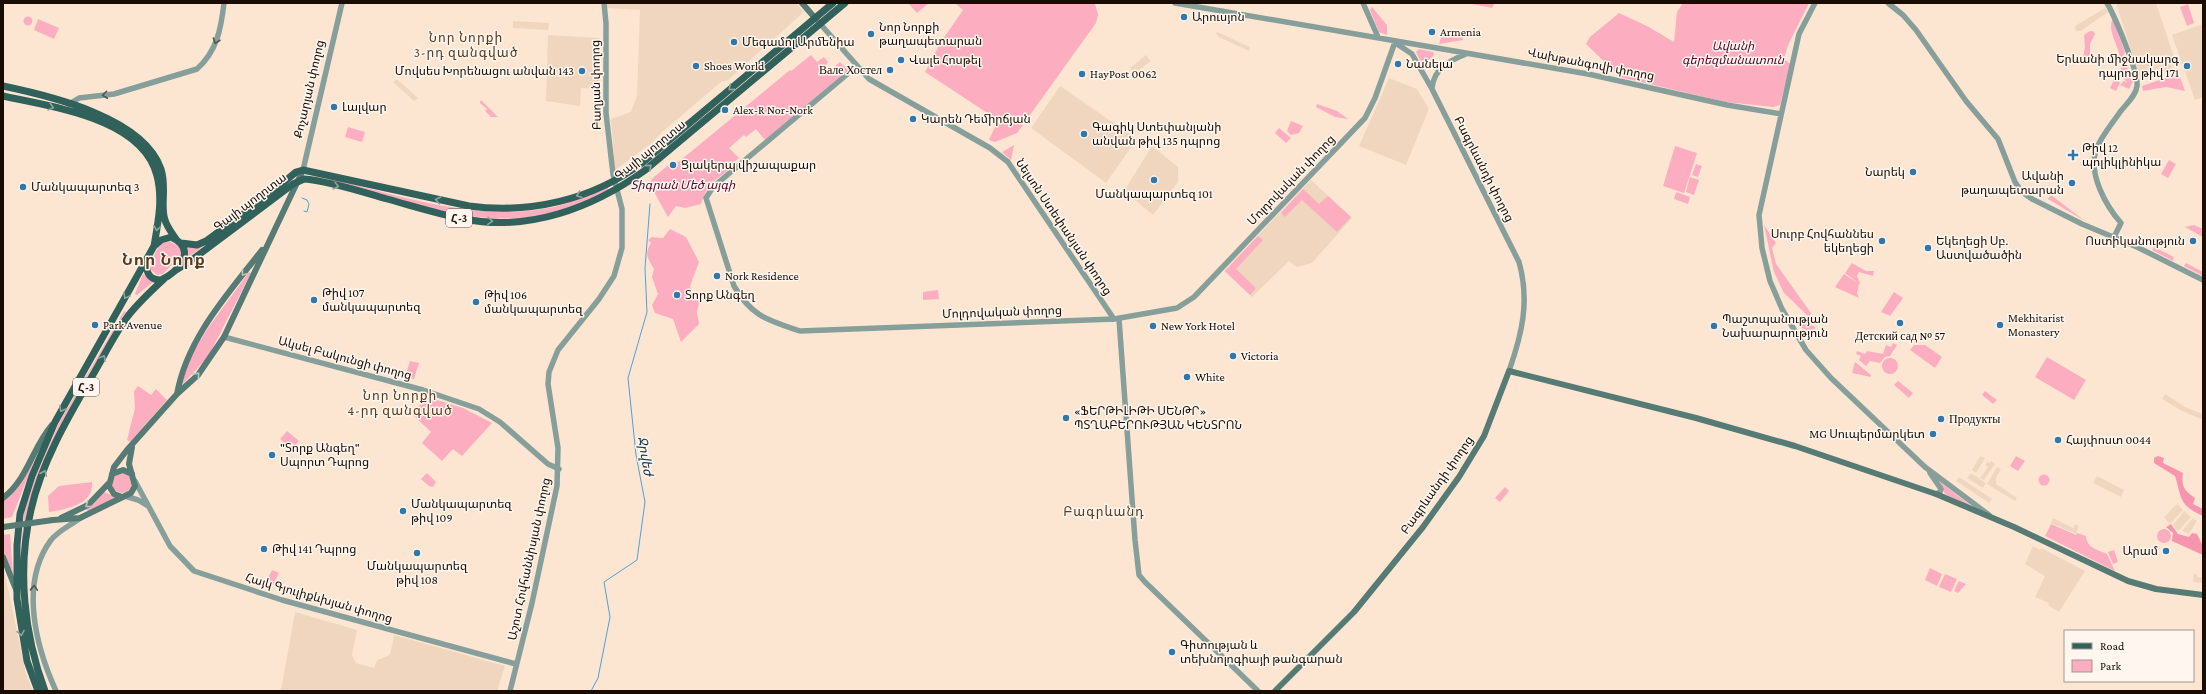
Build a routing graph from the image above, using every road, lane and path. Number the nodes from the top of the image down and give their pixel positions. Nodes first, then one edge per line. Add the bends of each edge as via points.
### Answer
1 (224, 3) edge
2 (342, 3) edge
3 (604, 3) edge
4 (802, 3) edge
5 (832, 3) edge
6 (845, 3) edge
7 (1175, 3) edge
8 (1363, 3) edge
9 (1815, 3) edge
10 (1888, 3) edge
11 (2107, 3) edge
12 (814, 18) junction
13 (820, 24) junction
14 (1378, 37) junction
15 (1395, 42) junction
16 (1467, 54) junction
17 (857, 66) junction
18 (3, 86) edge
19 (15, 88) junction
20 (1432, 89) junction
21 (3, 96) edge
22 (13, 98) junction
23 (69, 104) junction
24 (1781, 114) junction
25 (303, 170) junction
26 (298, 180) junction
27 (615, 180) junction
28 (618, 190) junction
29 (2114, 237) junction
30 (178, 241) junction
31 (268, 242) junction
32 (154, 246) junction
33 (146, 262) junction
34 (176, 270) junction
35 (166, 278) junction
36 (2203, 280) edge
37 (1116, 319) junction
38 (224, 337) junction
39 (1509, 371) junction
40 (177, 394) junction
41 (54, 422) junction
42 (133, 445) junction
43 (1925, 467) junction
44 (558, 469) junction
45 (132, 474) junction
46 (112, 475) junction
47 (135, 481) junction
48 (109, 483) junction
49 (1936, 494) junction
50 (123, 496) junction
51 (3, 498) edge
52 (148, 506) junction
53 (80, 518) junction
54 (1992, 518) junction
55 (57, 519) junction
56 (3, 527) edge
57 (3, 557) edge
58 (17, 593) junction
59 (2203, 595) edge
60 (26, 605) junction
61 (35, 627) junction
62 (516, 664) junction
63 (38, 691) edge
64 (46, 691) edge
65 (56, 691) edge
66 (510, 691) edge
67 (1258, 691) edge
68 (1275, 691) edge

1 -> 23 street via 221,28 214,48 197,68 114,94 79,98
2 - 25 street, Քոչարյան փողոց
3 - 27 street, Բաղյան փողոց via 606,113
4 - 12 main road
5 - 12 main road, Գայի պողոտա / Հ-3
6 - 13 main road, Գայի պողոտա / Հ-3
7 - 14 street
8 - 14 street
9 - 24 street via 1799,34
10 - 29 street via 1916,30 1966,101 1998,139 2015,182 2022,192 2076,221
11 - 29 street via 2128,53 2137,86 2105,134 2094,158 2099,183 2110,210 2121,223
12 - 13 street, Նելսոն Ստեփանյան փողոց
12 -> 27 main road, Գայի պողոտա / Հ-3 via 648,158
13 - 17 street, Նելսոն Ստեփանյան փողոց
28 -> 13 main road, Գայի պողոտա / Հ-3
14 - 15 street
15 - 16 street, Վախթանգովի փողոց
15 - 20 street, Բագրևանդի փողոց via 1412,54
15 - 37 street, Մոլդովական փողոց via 1376,98 1365,118 1194,297 1177,308
16 - 20 street via 1441,68
16 - 24 street, Վախթանգովի փողոց via 1588,74 1727,105
17 - 37 street, Նելսոն Ստեփանյան փողոց via 868,79 990,148 1008,162
17 - 37 street, Մոլդովական փողոց via 708,193 708,210 734,286 743,301 763,319 800,331
18 - 19 main road
19 - 22 main road via 17,94
19 - 23 main road
20 - 39 street, Բագրևանդի փողոց via 1519,262 1523,275 1526,303
21 - 22 main road
22 -> 32 main road via 101,122 122,132 138,144 154,165 160,190
23 - 30 main road via 125,127 136,134 150,149 161,169 165,190 164,219
24 - 43 street via 1759,215 1762,248 1770,280 1782,308 1810,355
25 - 26 main road, Քոչարյան փողոց
27 -> 25 main road, Գայի պողոտա / Հ-3 via 549,205 495,209 469,206
25 - 30 main road, Գայի պողոտա via 296,172 202,243 192,245
26 -> 28 main road, Գայի պողոտա / Հ-3 via 310,180 465,219 502,222 551,217
26 - 31 main road
26 - 34 main road, Գայի պողոտա
27 - 28 street, Բաղյան փողոց
28 - 44 street, Աշոտ Հովհաննիսյան փողոց via 623,233 618,265 605,290 558,350 549,372 548,384 557,430
29 - 36 street
30 - 32 main road via 165,238
30 - 34 main road via 185,248 185,256
31 - 38 main road
31 -> 40 main road via 212,315 187,356
32 - 33 main road
33 - 35 main road via 146,270 153,279
33 -> 41 main road, Հ-3
34 - 35 main road
60 -> 35 main road, Հ-3 via 26,540 40,480 66,423 127,317 146,295
37 - 67 street via 1140,575
40 -> 38 main road via 198,375
38 - 44 street, Ակսել Բակունցի փողոց via 423,390 479,409 500,422 548,464
39 - 49 main road via 1780,442
39 - 68 main road, Բագրևանդի փողոց via 1484,436 1459,477 1423,527 1354,612
40 - 42 main road
41 - 51 main road via 39,443 21,481
41 - 58 main road, Հ-3 via 20,514 16,545
42 - 45 main road via 128,458
42 - 46 main road via 114,467
43 - 49 street via 1940,487 1940,492
43 - 54 street
44 - 62 street, Աշոտ Հովհաննիսյան փողոց via 557,486 537,580
45 - 46 main road via 123,470
45 - 47 main road
46 - 48 main road
47 - 50 main road via 133,490
47 - 52 street, Հայկ Գյուլիքևխյան փողոց
48 - 50 main road via 112,492
48 -> 55 main road via 88,505
49 - 54 main road
50 - 52 street
50 - 53 main road
52 - 62 street, Հայկ Գյուլիքևխյան փողոց via 170,546 194,571 282,600
53 - 55 main road
61 -> 53 street via 34,582 42,556 58,532
54 - 59 main road via 2128,582 2156,589
55 - 56 main road, bridge
57 - 58 main road
58 -> 63 main road, Հ-3 via 27,661
60 - 61 street
60 - 64 main road, Հ-3 via 33,654
61 - 65 street via 43,660
62 - 66 street, Աշոտ Հովհաննիսյան փողոց

